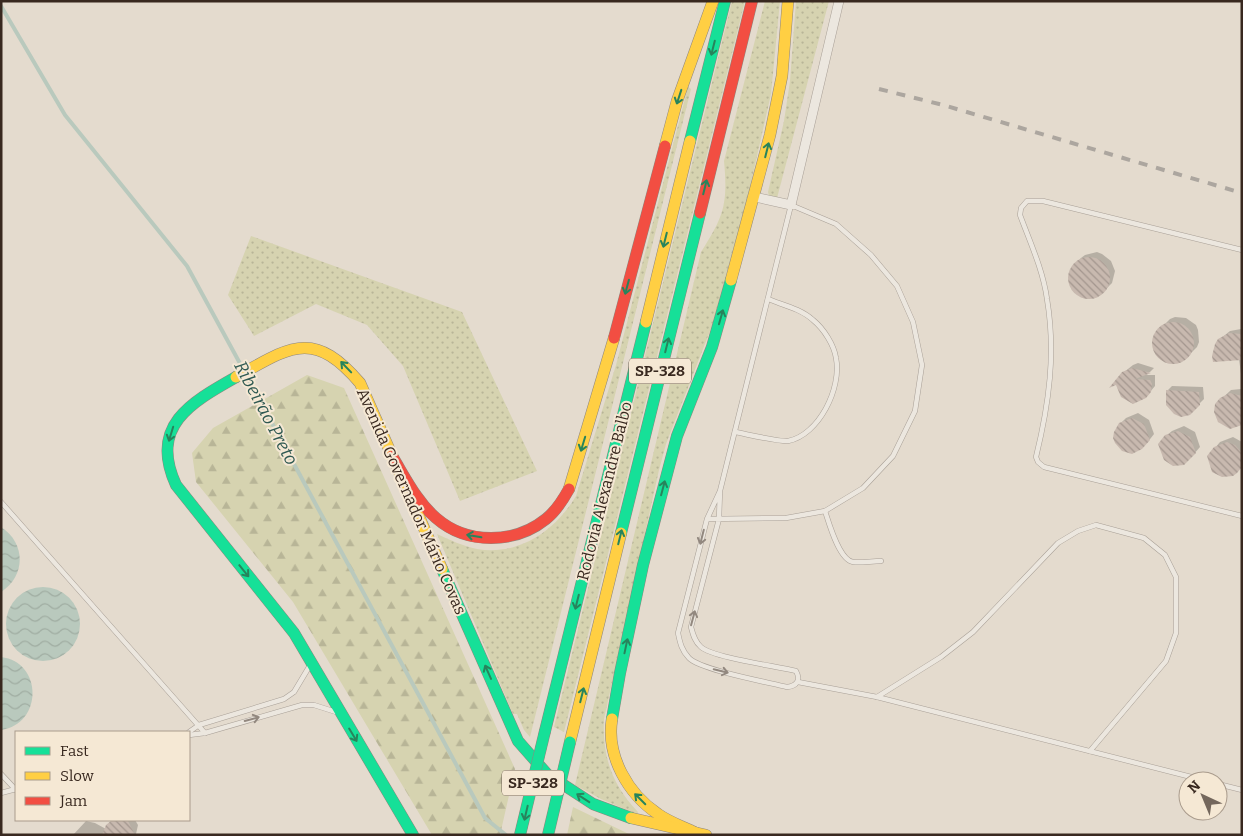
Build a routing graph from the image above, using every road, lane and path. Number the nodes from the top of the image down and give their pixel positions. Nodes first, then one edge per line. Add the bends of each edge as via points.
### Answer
1 (713, 1) edge
2 (725, 1) edge
3 (752, 1) edge
4 (788, 1) edge
5 (839, 1) edge
6 (755, 197) junction
7 (791, 206) junction
8 (1242, 250) edge
9 (768, 299) junction
10 (735, 432) junction
11 (392, 456) junction
12 (720, 492) junction
13 (1, 502) edge
14 (825, 511) junction
15 (1242, 516) edge
16 (707, 519) junction
17 (719, 519) junction
18 (881, 561) dead end
19 (311, 662) junction
20 (798, 682) junction
21 (877, 697) junction
22 (342, 714) junction
23 (199, 725) junction
24 (190, 733) edge
25 (205, 733) junction
26 (190, 734) edge
27 (1090, 752) junction
28 (1, 774) edge
29 (1178, 774) edge
30 (1228, 786) edge
31 (15, 789) edge
32 (15, 790) edge
33 (1242, 790) edge
34 (1, 793) edge
35 (701, 834) edge
36 (413, 835) edge
37 (520, 835) edge
38 (548, 835) edge

1 -> 11 main road via 677,101 607,364 570,487 563,499 546,520 522,534 496,539 469,536 444,525 424,506
2 -> 37 main road, Rodovia Alexandre Balbo / SP-328, bridge
38 -> 3 main road, Rodovia Alexandre Balbo / SP-328, bridge
6 -> 4 main road via 779,97
5 - 7 street
6 - 7 street
35 -> 6 main road via 644,804 624,778 610,733 643,565 677,436 712,347
7 - 9 lane
7 - 14 lane via 836,224 871,256 897,286 913,322 922,365 915,411 892,456 863,488
8 - 15 lane via 1043,201 1028,201 1020,208 1047,298 1052,347 1049,395 1036,457 1038,462 1044,467
9 - 10 lane
9 - 10 lane via 803,312 823,332 836,358 834,387 820,419 796,438 787,441
10 - 12 lane
11 -> 19 main road, Avenida Governador Mário Covas via 360,383 343,362 322,350 304,347 286,350 200,397 184,410 172,427 167,446 168,467 176,485 294,633
35 -> 11 main road, Avenida Governador Mário Covas via 593,804 548,774 518,741
12 - 16 lane
12 - 17 lane
13 - 23 lane
14 - 17 lane via 786,518
14 - 18 lane via 840,553 846,560
16 - 17 lane
16 -> 20 lane via 678,633 681,648 702,666 787,687
20 -> 17 lane via 796,671 714,654 702,648 694,638 691,627
19 - 22 main road, Avenida Governador Mário Covas
19 - 23 lane via 302,682 284,699
20 - 21 lane
21 - 27 lane
21 - 27 lane via 941,657 973,632 1058,543 1078,530 1096,525 1144,538 1165,555 1176,577 1176,633 1166,661
25 -> 22 lane via 302,705 314,705
22 -> 36 main road, Avenida Governador Mário Covas
23 - 24 lane
23 - 25 lane
25 - 26 lane
27 - 29 lane
28 - 31 lane
30 - 33 lane
32 - 34 lane

